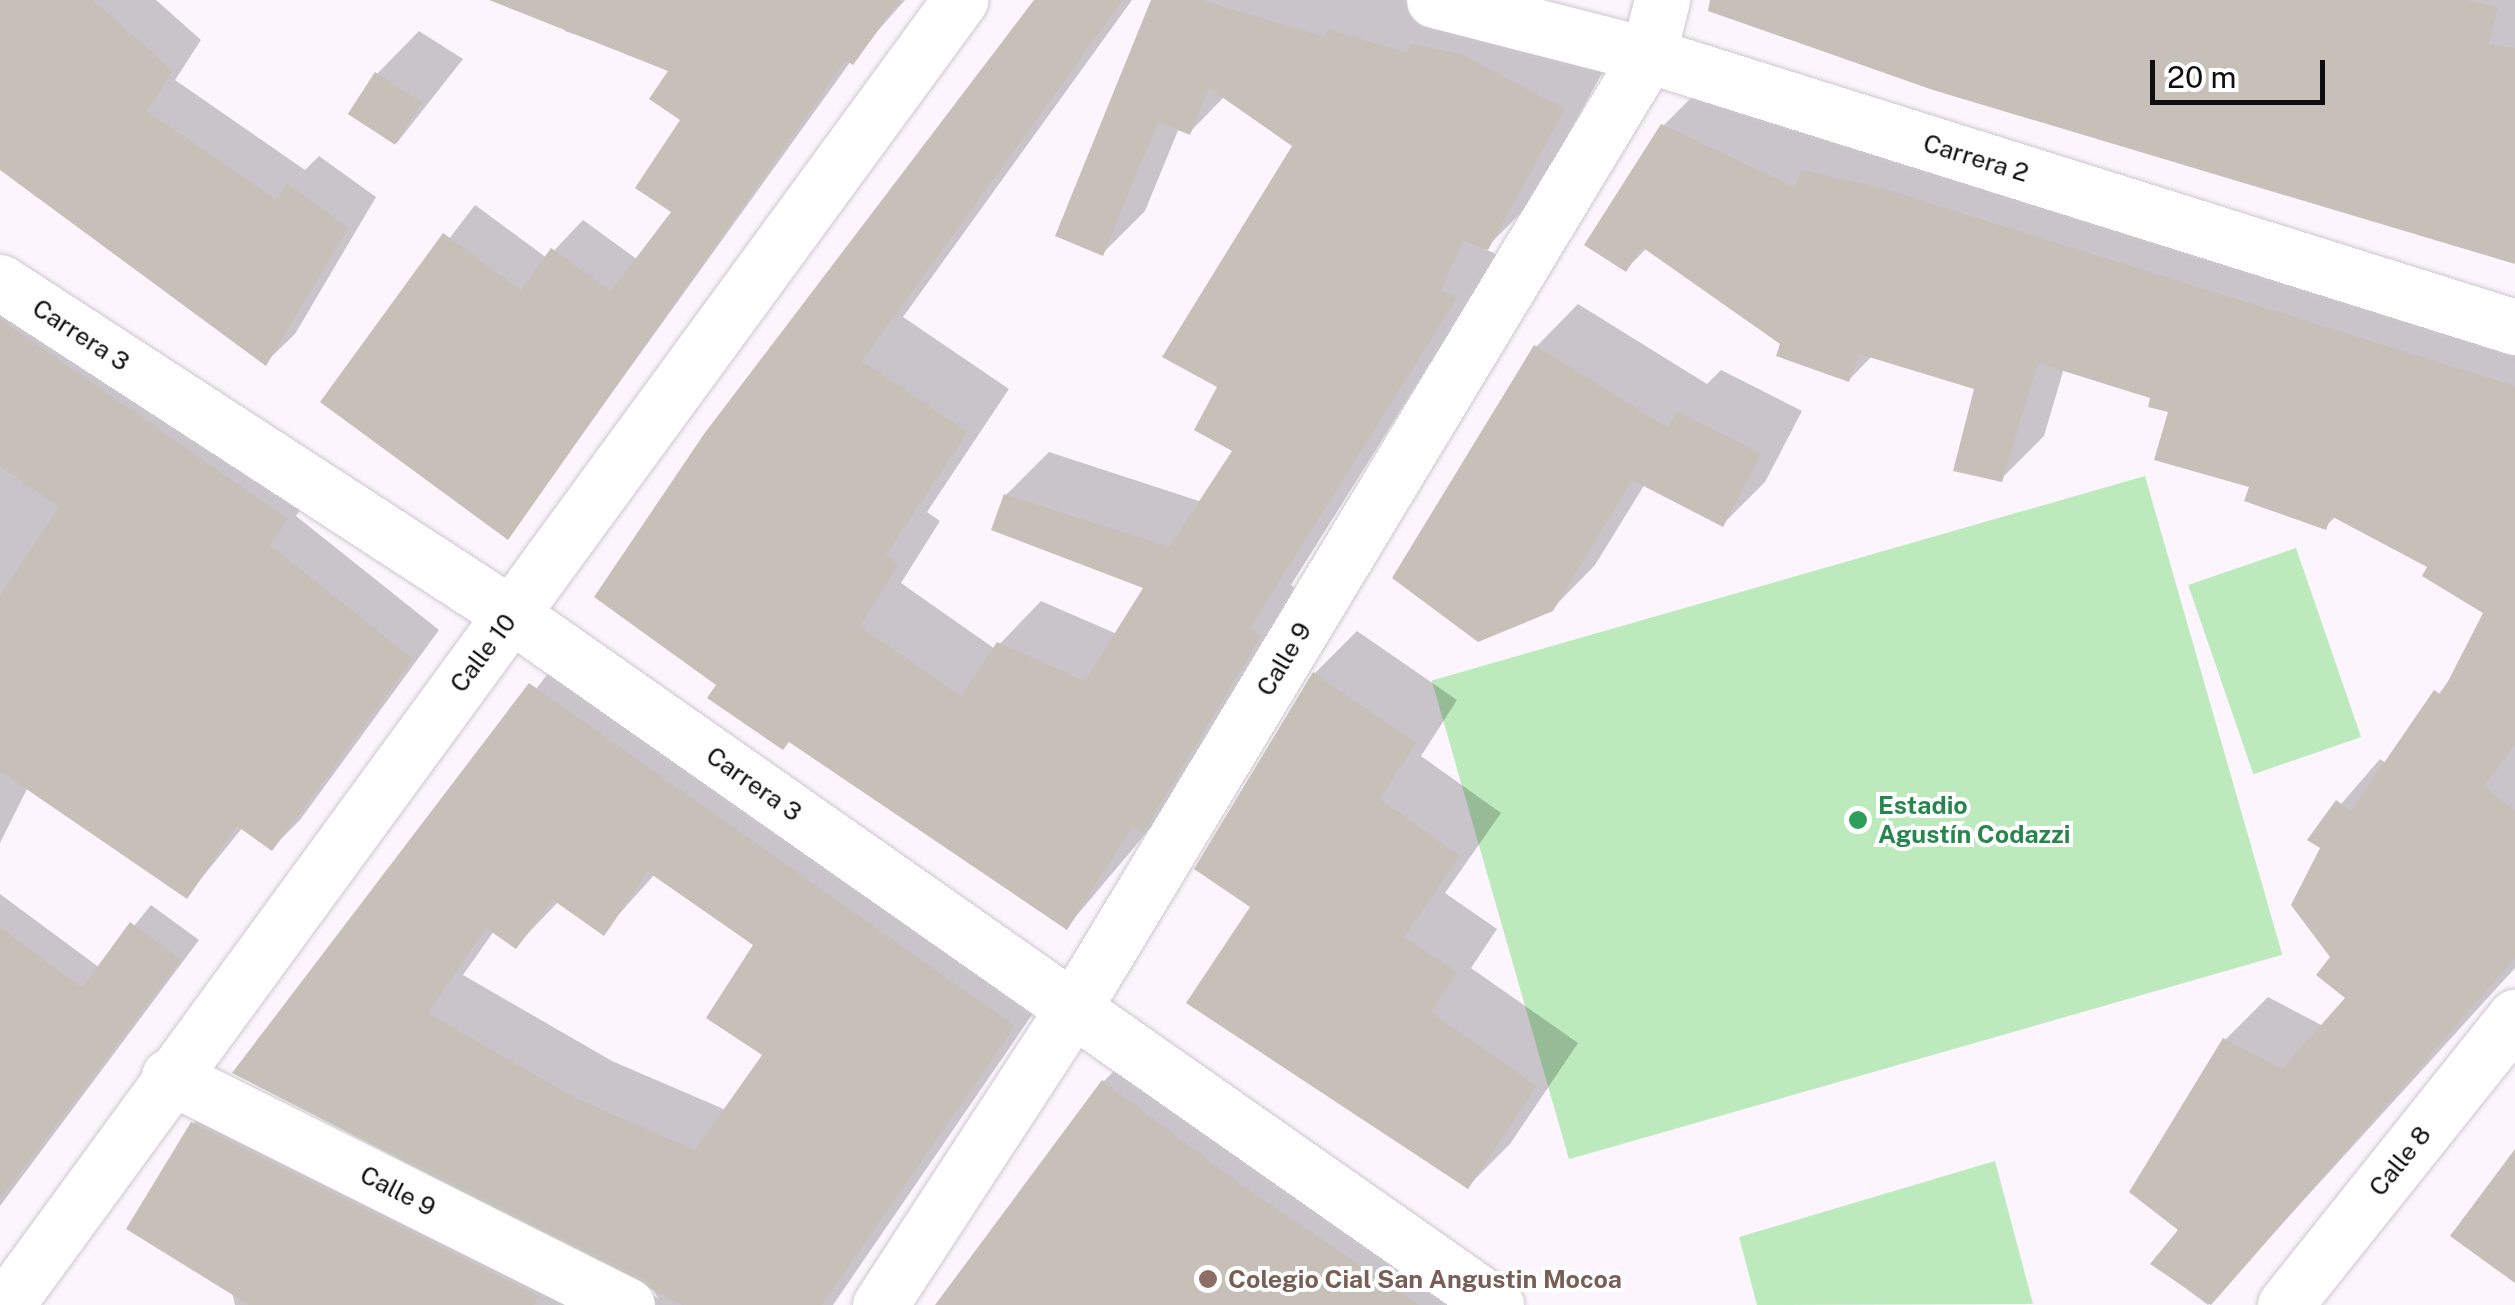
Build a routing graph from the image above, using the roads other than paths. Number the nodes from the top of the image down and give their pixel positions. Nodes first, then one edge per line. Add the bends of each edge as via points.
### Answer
1 (960, 0) edge
2 (1434, 0) edge
3 (1662, 0) edge
4 (1648, 55) junction
5 (0, 282) edge
6 (2515, 328) edge
7 (512, 615) junction
8 (1074, 1007) junction
9 (2515, 1017) edge
10 (169, 1076) junction
11 (1487, 1303) edge
12 (6, 1305) edge
13 (627, 1305) edge
14 (880, 1305) edge
15 (2285, 1305) edge

1 - 7 street, Calle 10
2 - 4 street, Carrera 2
3 - 4 street, Calle 9
4 - 6 street, Carrera 2
4 - 8 street, Calle 9
5 - 7 street, Carrera 3
7 - 8 street, Carrera 3
7 - 10 street, Calle 10
8 - 11 street, Carrera 3
8 - 14 street, Calle 9
9 - 15 street, Calle 8
10 - 12 street, Calle 10
10 - 13 street, Calle 9

